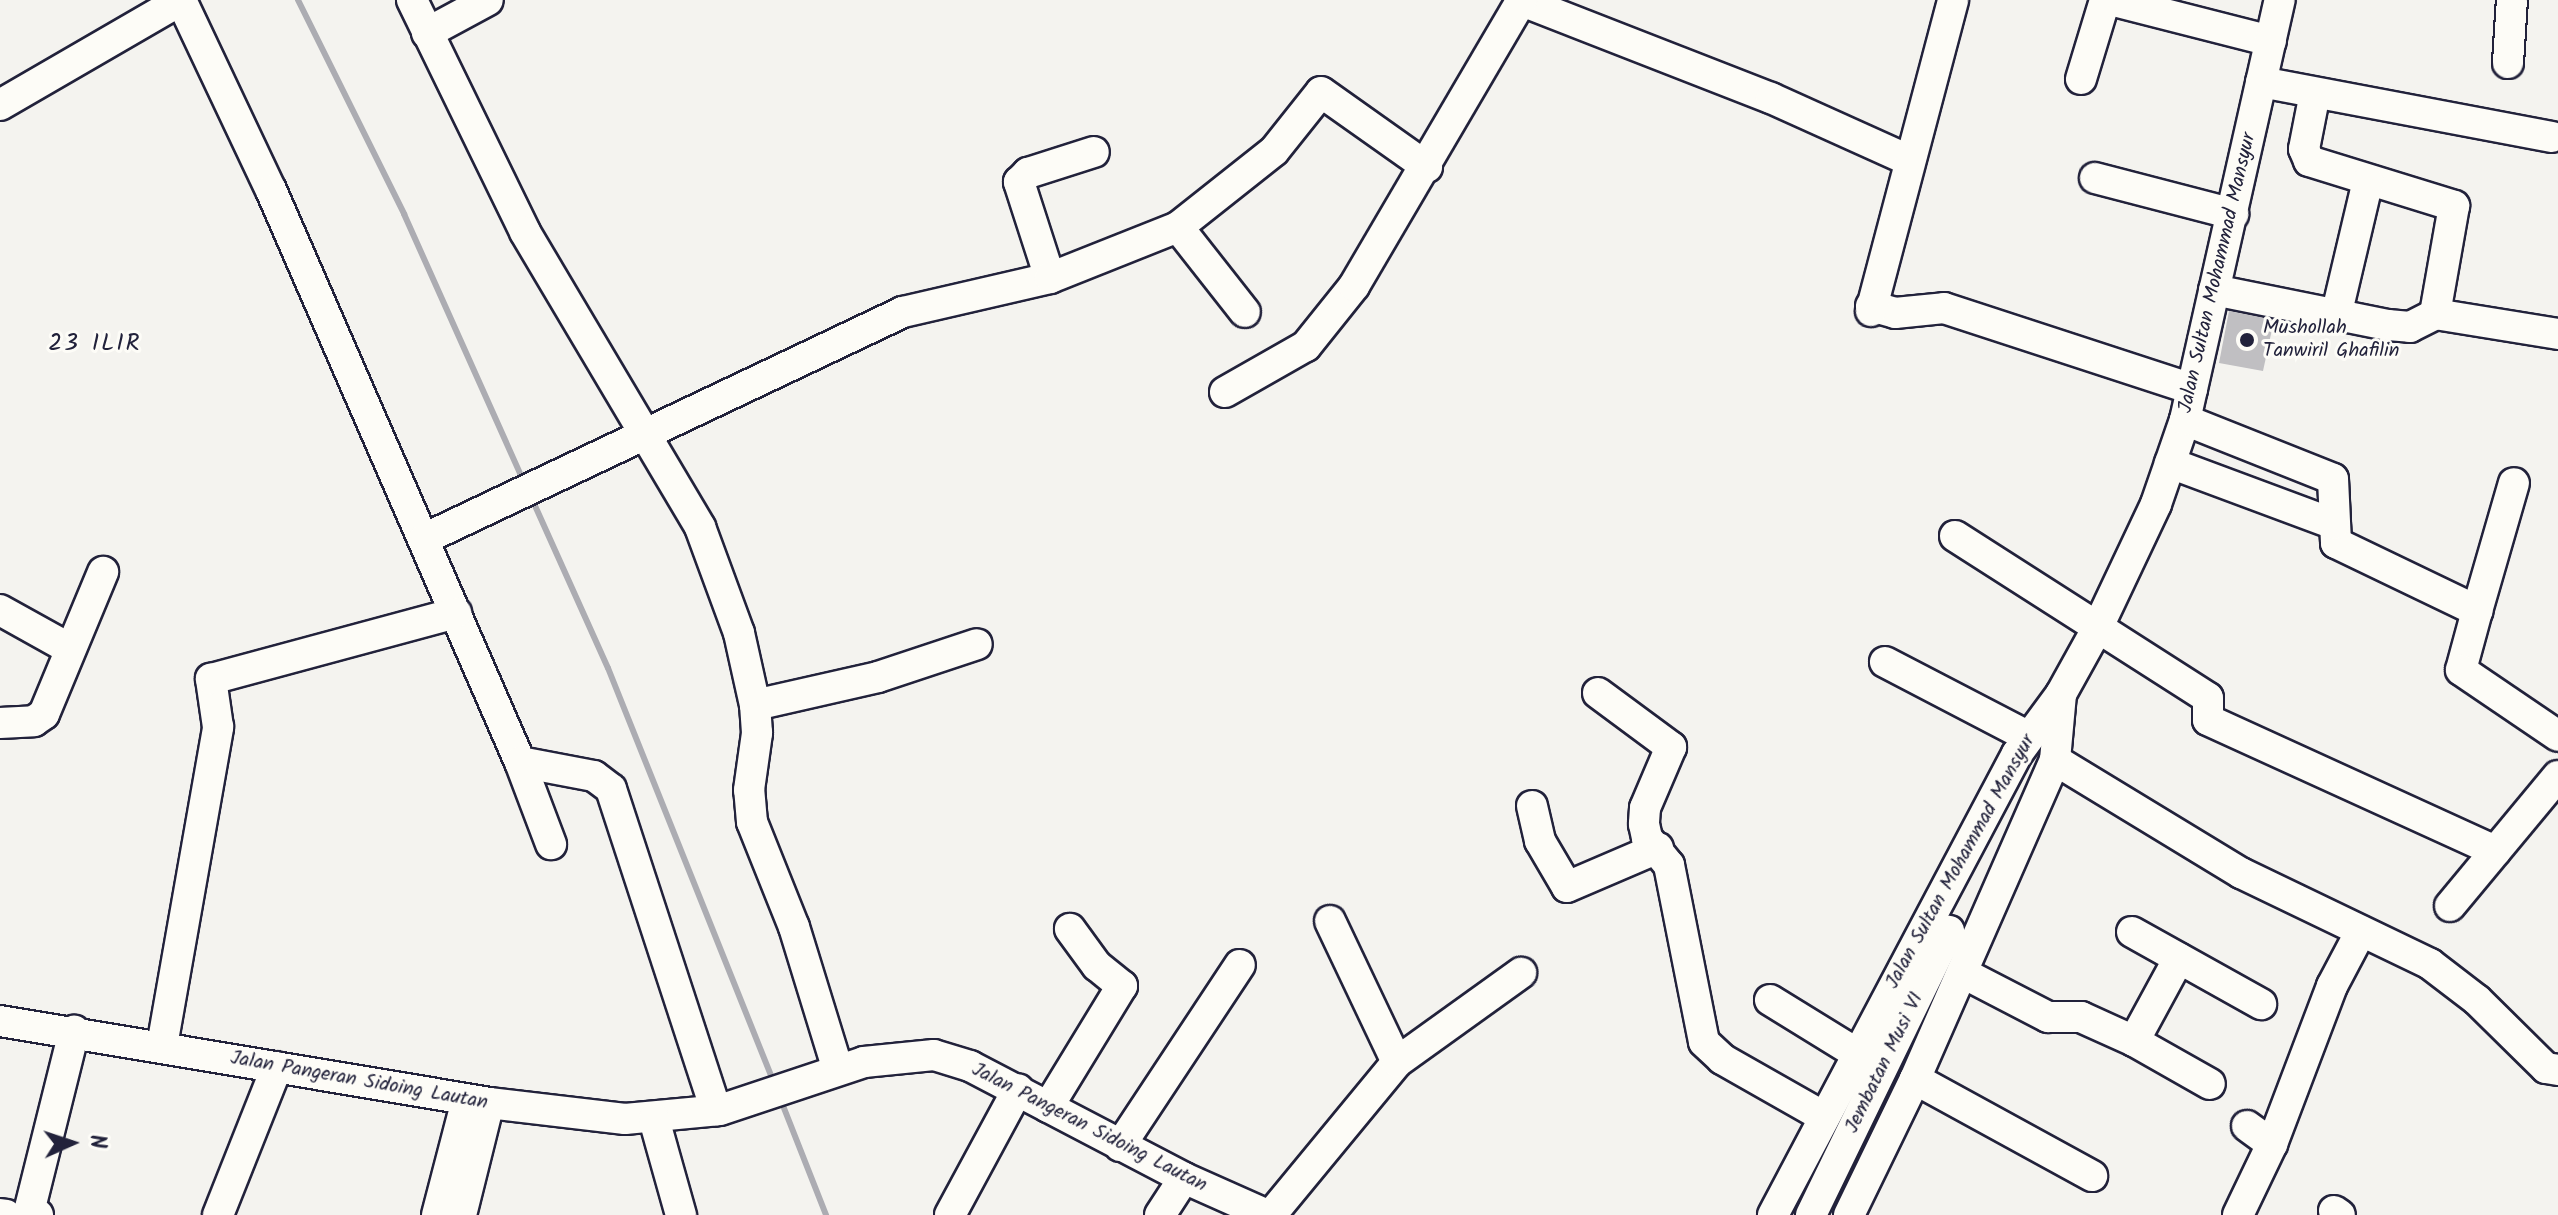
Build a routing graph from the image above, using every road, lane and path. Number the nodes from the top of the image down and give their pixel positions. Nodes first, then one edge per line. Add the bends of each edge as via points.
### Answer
1 (181, 0) edge
2 (412, 0) edge
3 (488, 0) edge
4 (1522, 0) edge
5 (1953, 0) edge
6 (2107, 0) edge
7 (2280, 0) edge
8 (2512, 0) edge
9 (427, 33) junction
10 (2271, 41) junction
11 (2508, 63) dead end
12 (2081, 79) dead end
13 (2261, 82) junction
14 (2315, 93) junction
15 (0, 105) edge
16 (2552, 137) dead end
17 (1094, 152) dead end
18 (1908, 160) junction
19 (1427, 167) junction
20 (2095, 178) dead end
21 (2368, 181) junction
22 (2233, 214) junction
23 (1178, 227) junction
24 (1050, 278) junction
25 (2214, 290) junction
26 (1245, 312) dead end
27 (2435, 314) junction
28 (2336, 316) junction
29 (2558, 334) edge
30 (2192, 389) junction
31 (1225, 392) dead end
32 (2185, 420) junction
33 (646, 437) junction
34 (2170, 463) junction
35 (2514, 483) dead end
36 (2334, 524) junction
37 (1955, 536) dead end
38 (424, 539) junction
39 (103, 572) dead end
40 (0, 610) edge
41 (2477, 611) junction
42 (456, 613) junction
43 (2097, 629) junction
44 (977, 644) dead end
45 (70, 649) junction
46 (1885, 662) dead end
47 (1598, 693) dead end
48 (2061, 694) junction
49 (755, 705) junction
50 (0, 723) edge
51 (2027, 736) junction
52 (2558, 736) edge
53 (2055, 760) junction
54 (520, 762) junction
55 (2558, 776) edge
56 (1532, 806) dead end
57 (551, 844) dead end
58 (1658, 848) junction
59 (2496, 851) junction
60 (2450, 906) dead end
61 (1330, 921) dead end
62 (1070, 929) dead end
63 (2361, 931) junction
64 (2132, 932) dead end
65 (2179, 958) junction
66 (1240, 965) dead end
67 (1521, 973) dead end
68 (1963, 973) junction
69 (1770, 1000) dead end
70 (2261, 1004) dead end
71 (0, 1021) edge
72 (74, 1031) junction
73 (2134, 1041) junction
74 (162, 1046) junction
75 (1856, 1053) junction
76 (1397, 1062) junction
77 (277, 1067) junction
78 (2558, 1070) edge
79 (826, 1073) junction
80 (1915, 1079) junction
81 (2210, 1084) dead end
82 (1018, 1089) junction
83 (478, 1102) junction
84 (1052, 1109) junction
85 (718, 1110) junction
86 (1824, 1117) junction
87 (654, 1119) junction
88 (2247, 1126) dead end
89 (2272, 1144) junction
90 (1120, 1146) junction
91 (2092, 1176) dead end
92 (1184, 1178) junction
93 (19, 1214) edge
94 (218, 1215) edge
95 (437, 1215) edge
96 (461, 1215) edge
97 (681, 1215) edge
98 (950, 1215) edge
99 (1160, 1215) edge
100 (1269, 1215) edge
101 (1773, 1215) edge
102 (1811, 1215) edge
103 (1849, 1215) edge
104 (2238, 1215) edge

1 - 15 street
1 - 38 street
2 - 9 street
3 - 9 street
4 - 18 street via 1771,98
4 - 19 street
5 - 18 street
6 - 10 street
6 - 12 street
7 - 10 street, Jalan Sultan Mohammad Mansyur
8 - 11 street
9 - 33 street via 512,208
10 - 13 street, Jalan Sultan Mohammad Mansyur
13 - 14 street
13 - 22 street, Jalan Sultan Mohammad Mansyur
14 - 16 street
14 - 21 street via 2306,157
17 - 24 street via 1020,179
18 - 30 street via 1871,308 1895,313 1944,308
19 - 23 street via 1321,92 1274,151
19 - 31 street via 1354,286 1306,346
20 - 22 street
21 - 27 street via 2454,206
21 - 28 street
22 - 25 street, Jalan Sultan Mohammad Mansyur
23 - 24 street
23 - 26 street
24 - 33 street via 903,312 802,356
25 - 28 street
25 - 30 street, Jalan Sultan Mohammad Mansyur
27 - 28 street via 2410,327
27 - 29 street
30 - 32 street, Jalan Sultan Mohammad Mansyur
32 - 34 street, Jalan Sultan Mohammad Mansyur
32 - 36 street via 2333,479
33 - 38 street
33 - 49 street via 700,527 736,623
34 - 36 street
34 - 43 street, Jalan Sultan Mohammad Mansyur
35 - 41 street
36 - 41 street via 2339,546
37 - 43 street
38 - 42 street
39 - 45 street
40 - 45 street
41 - 52 street via 2461,670
42 - 54 street
42 - 74 street via 211,679 218,727
43 - 48 street, Jalan Sultan Mohammad Mansyur
43 - 59 street via 2208,698 2208,720
44 - 49 street via 878,677
45 - 50 street via 41,718
46 - 51 street
47 - 58 street via 1671,747 1645,808 1645,832
48 - 51 street, Jalan Sultan Mohammad Mansyur
48 - 53 street
48 - 102 street, Jembatan Musi VI
49 - 79 street via 752,822 794,927
51 - 75 street, Jalan Sultan Mohammad Mansyur via 1914,956
53 - 63 street via 2241,873
53 - 68 street
54 - 57 street
54 - 85 street via 594,776 611,789
55 - 59 street
56 - 58 street via 1540,841 1567,887
58 - 86 street via 1669,865 1697,1023 1707,1048
59 - 60 street
61 - 76 street
62 - 84 street via 1097,966 1122,986
63 - 78 street via 2453,980 2546,1068
63 - 89 street via 2332,986
64 - 65 street
65 - 70 street
65 - 73 street
66 - 90 street
67 - 76 street
68 - 73 street via 2048,1017 2081,1017
68 - 80 street
69 - 75 street
71 - 72 street, Jalan Pangeran Sidoing Lautan
72 - 74 street, Jalan Pangeran Sidoing Lautan
72 - 93 street
73 - 81 street
74 - 77 street, Jalan Pangeran Sidoing Lautan
75 - 86 street, Jalan Sultan Mohammad Mansyur
76 - 100 street
77 - 83 street, Jalan Pangeran Sidoing Lautan
77 - 94 street
79 - 82 street, Jalan Pangeran Sidoing Lautan via 898,1055 934,1055
79 - 85 street, Jalan Pangeran Sidoing Lautan
80 - 91 street
80 - 103 street
82 - 84 street, Jalan Pangeran Sidoing Lautan
82 - 98 street
83 - 87 street, Jalan Pangeran Sidoing Lautan
83 - 95 street
83 - 96 street
84 - 90 street, Jalan Pangeran Sidoing Lautan
85 - 87 street, Jalan Pangeran Sidoing Lautan
86 - 101 street, Jalan Sultan Mohammad Mansyur
87 - 97 street
88 - 89 street
89 - 104 street
90 - 92 street, Jalan Pangeran Sidoing Lautan
92 - 99 street
92 - 100 street, Jalan Pangeran Sidoing Lautan

